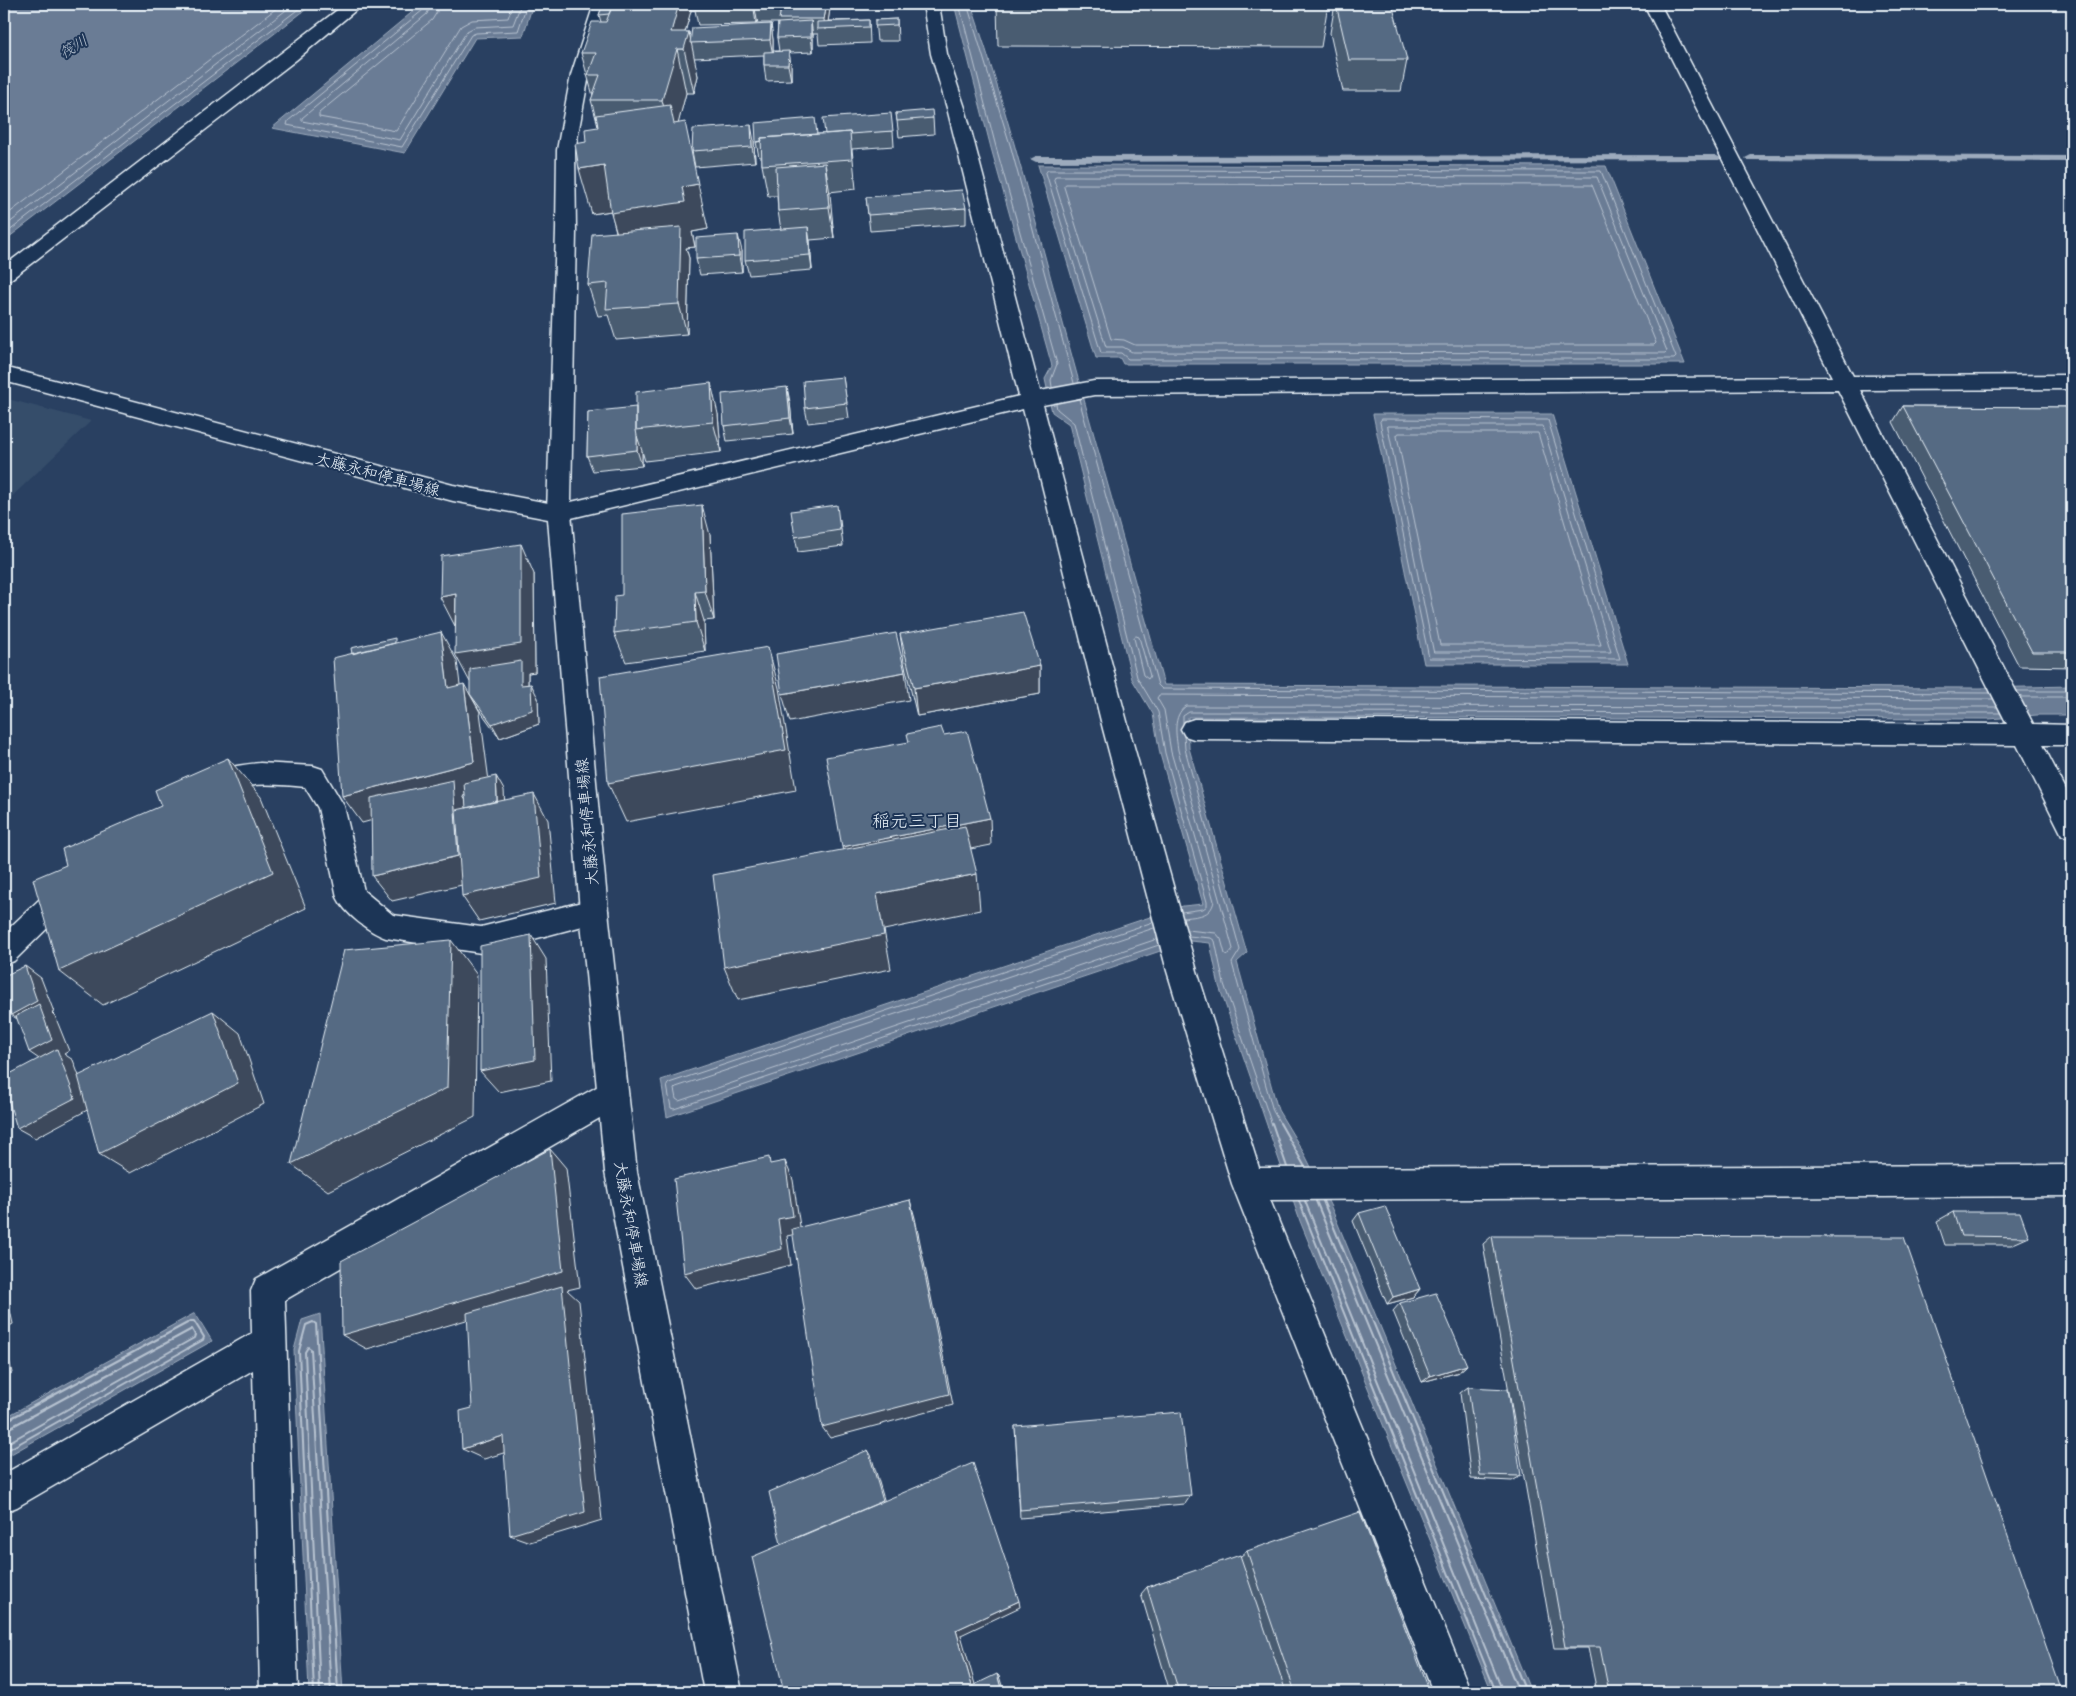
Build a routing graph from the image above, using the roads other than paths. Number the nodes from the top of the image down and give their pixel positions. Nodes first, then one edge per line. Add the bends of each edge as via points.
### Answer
1 (355, 4) edge
2 (602, 4) edge
3 (931, 4) edge
4 (1652, 4) edge
5 (4, 275) edge
6 (4, 374) edge
7 (1845, 382) junction
8 (2072, 382) edge
9 (1037, 399) junction
10 (559, 514) junction
11 (1194, 729) dead end
12 (2022, 729) junction
13 (2072, 735) edge
14 (192, 798) edge
15 (2072, 827) edge
16 (90, 870) edge
17 (594, 910) junction
18 (4, 952) edge
19 (613, 1094) junction
20 (2072, 1180) edge
21 (1263, 1184) junction
22 (269, 1342) junction
23 (4, 1494) edge
24 (279, 1692) edge
25 (723, 1692) edge
26 (1452, 1692) edge

1 - 5 street
2 - 10 street via 580,75 566,150
3 - 9 street via 939,54
4 - 7 street
6 - 10 street, 大藤永和停車場線 via 453,493
7 - 8 street
7 - 9 street via 1094,388
7 - 12 street
9 - 10 street
9 - 21 street via 1116,729 1182,970
10 - 17 street, 大藤永和停車場線
11 - 12 street
12 - 13 street
12 - 15 street
14 - 17 street via 224,779 269,773 313,777 331,806 352,897 386,926 481,940
16 - 18 street
17 - 19 street, 大藤永和停車場線
19 - 22 street via 268,1291
19 - 25 street, 大藤永和停車場線 via 621,1172
20 - 21 street
21 - 26 street
22 - 23 street
22 - 24 street

